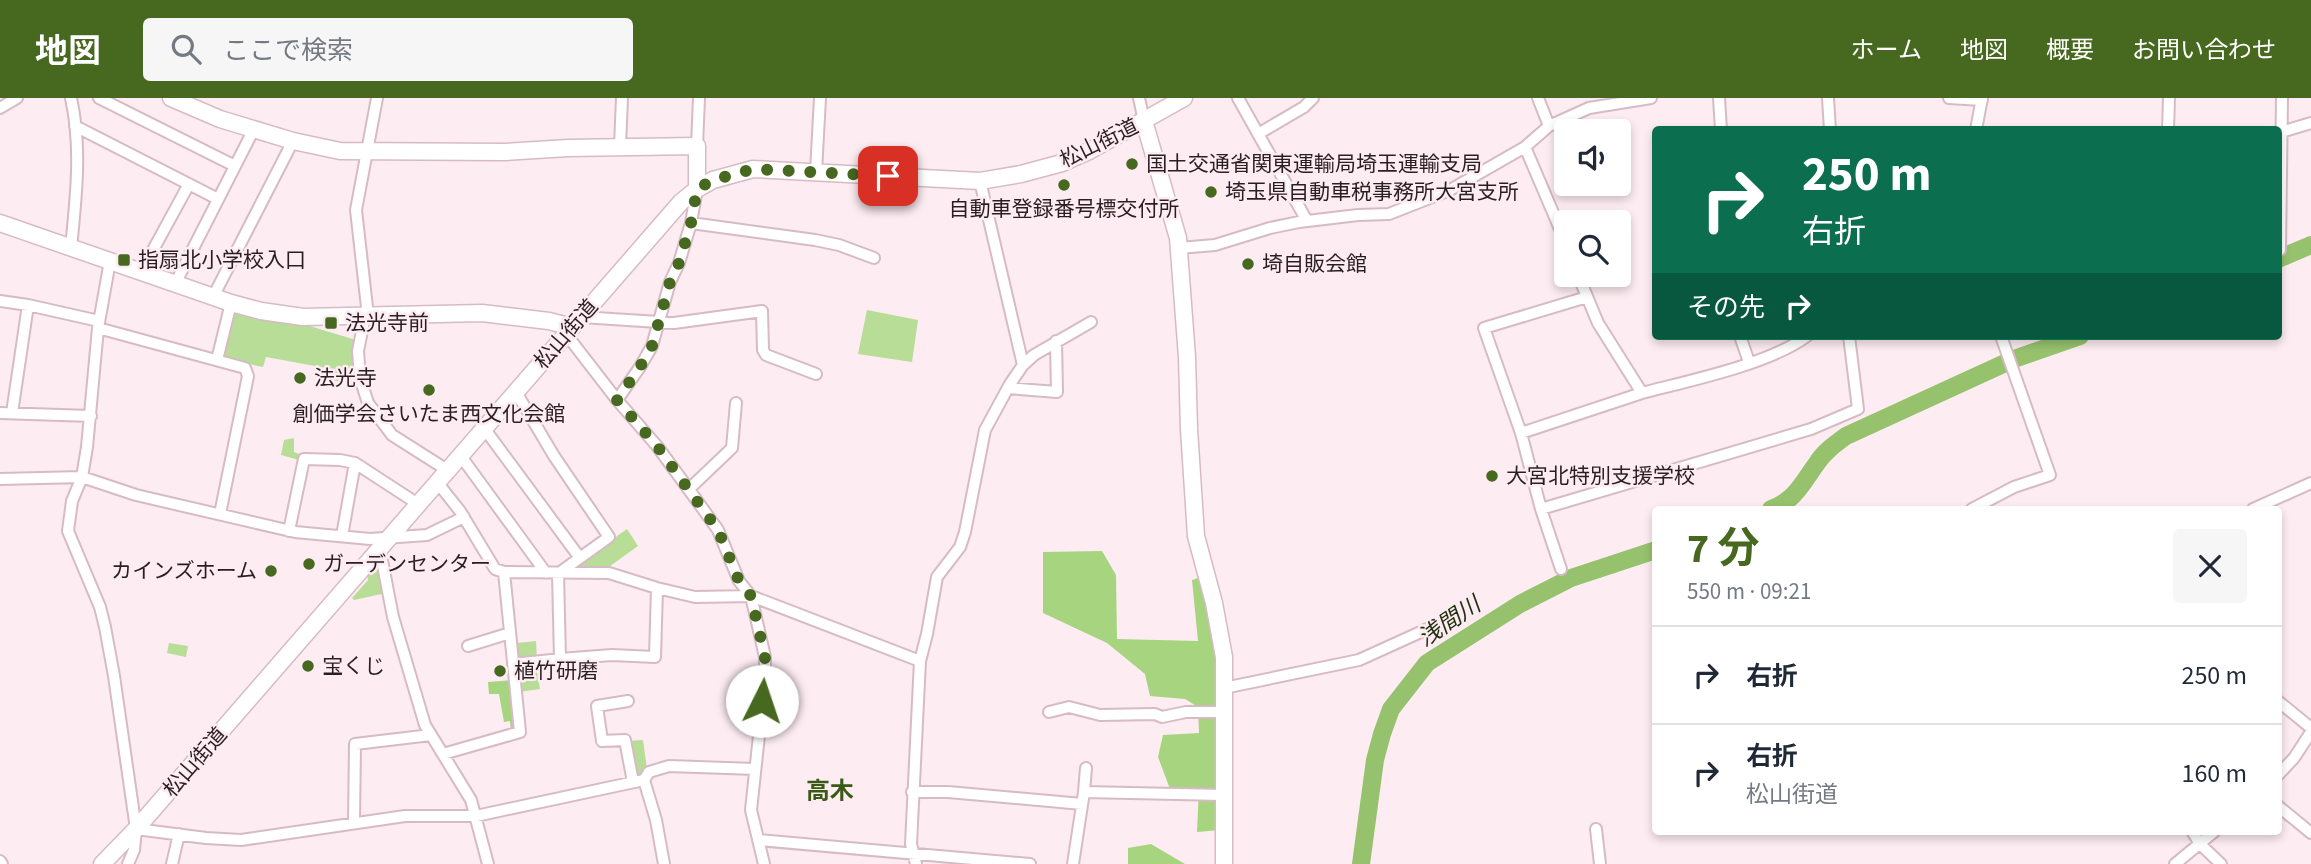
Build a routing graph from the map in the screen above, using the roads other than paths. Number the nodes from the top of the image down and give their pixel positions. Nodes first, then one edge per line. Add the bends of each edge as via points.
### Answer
1 (17, 98) edge
2 (71, 98) edge
3 (99, 98) edge
4 (171, 98) edge
5 (377, 98) edge
6 (622, 98) edge
7 (699, 98) edge
8 (820, 98) edge
9 (1139, 98) edge
10 (1184, 98) edge
11 (1238, 98) edge
12 (1313, 98) edge
13 (1538, 98) edge
14 (1651, 98) edge
15 (1719, 98) edge
16 (1828, 98) edge
17 (1949, 98) edge
18 (2169, 98) edge
19 (2282, 98) edge
20 (1982, 99) edge
21 (0, 108) edge
22 (1144, 121) junction
23 (2311, 123) edge
24 (75, 126) junction
25 (1549, 126) junction
26 (1721, 126) edge
27 (1830, 126) edge
28 (1977, 126) edge
29 (2168, 126) edge
30 (2280, 126) edge
31 (254, 129) junction
32 (2282, 132) edge
33 (1258, 134) junction
34 (293, 141) junction
35 (620, 146) junction
36 (697, 146) junction
37 (1525, 147) junction
38 (366, 152) junction
39 (235, 166) junction
40 (816, 172) junction
41 (980, 181) junction
42 (189, 184) junction
43 (697, 189) junction
44 (218, 198) junction
45 (1554, 215) edge
46 (1307, 221) junction
47 (0, 223) edge
48 (691, 223) junction
49 (71, 248) junction
50 (1179, 248) junction
51 (874, 258) dead end
52 (110, 261) junction
53 (141, 272) junction
54 (175, 284) junction
55 (1583, 287) edge
56 (213, 297) junction
57 (1587, 298) junction
58 (0, 302) edge
59 (231, 303) junction
60 (28, 305) junction
61 (368, 316) junction
62 (659, 322) junction
63 (1091, 322) dead end
64 (99, 324) junction
65 (573, 326) junction
66 (1741, 340) edge
67 (1802, 340) edge
68 (1849, 340) edge
69 (2002, 340) edge
70 (1056, 341) junction
71 (217, 360) junction
72 (1749, 362) junction
73 (1023, 365) junction
74 (816, 374) dead end
75 (1008, 388) junction
76 (516, 392) junction
77 (1642, 393) junction
78 (617, 400) junction
79 (736, 403) dead end
80 (0, 413) edge
81 (12, 413) junction
82 (91, 416) junction
83 (484, 428) junction
84 (1521, 433) junction
85 (460, 455) junction
86 (355, 463) junction
87 (442, 476) junction
88 (82, 477) junction
89 (0, 479) edge
90 (2311, 483) edge
91 (690, 489) junction
92 (418, 504) junction
93 (1978, 506) edge
94 (2260, 506) edge
95 (1541, 509) junction
96 (220, 514) junction
97 (464, 517) junction
98 (289, 531) junction
99 (342, 536) junction
100 (385, 544) junction
101 (580, 558) junction
102 (1562, 569) dead end
103 (504, 572) junction
104 (554, 573) junction
105 (657, 588) junction
106 (751, 596) junction
107 (1434, 626) dead end
108 (510, 633) junction
109 (468, 646) dead end
110 (561, 659) junction
111 (920, 661) junction
112 (513, 664) junction
113 (1224, 688) junction
114 (628, 701) dead end
115 (2282, 705) edge
116 (1049, 712) dead end
117 (1224, 712) junction
118 (2311, 730) edge
119 (431, 735) junction
120 (443, 754) junction
121 (1086, 768) dead end
122 (755, 769) junction
123 (2282, 771) edge
124 (638, 781) junction
125 (912, 792) junction
126 (1223, 795) junction
127 (1083, 798) junction
128 (2282, 809) edge
129 (476, 816) junction
130 (354, 822) junction
131 (136, 829) junction
132 (1596, 829) dead end
133 (2311, 833) edge
134 (179, 834) junction
135 (2194, 835) edge
136 (2210, 835) edge
137 (758, 840) junction
138 (2200, 844) junction
139 (915, 859) edge
140 (490, 862) edge
141 (102, 864) edge
142 (128, 864) edge
143 (172, 864) edge
144 (664, 864) edge
145 (764, 864) edge
146 (1030, 864) edge
147 (1073, 864) edge
148 (1224, 864) edge
149 (1600, 864) edge
150 (2175, 864) edge
151 (2221, 864) edge

1 - 21 street
2 - 24 street
3 - 39 street
4 - 31 street
5 - 38 street
6 - 35 street
7 - 36 street
8 - 40 street
9 - 22 street
10 - 22 street, 松山街道
11 - 33 street
12 - 33 street
13 - 25 street
14 - 25 street via 1589,108
15 - 26 street
16 - 27 street
17 - 20 street
18 - 29 street
19 - 30 street
20 - 28 street
22 - 41 street, 松山街道 via 1062,163
22 - 50 street
23 - 32 street
24 - 42 street
24 - 49 street via 79,167
25 - 37 street
31 - 34 street
31 - 39 street
33 - 46 street
34 - 38 street
34 - 56 street
35 - 36 street
35 - 38 street
36 - 43 street
37 - 45 street
37 - 46 street via 1450,191 1389,214
38 - 61 street via 356,210
39 - 44 street
40 - 41 street, 松山街道
40 - 43 street, 松山街道 via 753,169
41 - 73 street
42 - 44 street
42 - 53 street
43 - 48 street
43 - 65 street, 松山街道
44 - 54 street
46 - 50 street via 1215,245
47 - 49 street
48 - 51 street via 815,240
48 - 62 street
49 - 52 street
50 - 113 street via 1196,536 1221,635
52 - 53 street
52 - 64 street
53 - 54 street
54 - 56 street
55 - 57 street
56 - 59 street
57 - 77 street
57 - 84 street via 1484,328
58 - 60 street
59 - 61 street via 303,317
59 - 71 street
60 - 64 street
60 - 81 street
61 - 65 street via 482,313
61 - 87 street via 358,351 368,403 391,435
62 - 65 street
62 - 74 street via 762,312 766,355
62 - 78 street via 652,346
63 - 70 street
64 - 71 street
64 - 82 street
65 - 76 street, 松山街道
65 - 78 street
66 - 72 street
67 - 72 street
68 - 95 street via 1858,409 1811,429
69 - 93 street via 2050,475
70 - 73 street
70 - 75 street via 1058,392
71 - 96 street via 245,368 248,376
72 - 77 street
73 - 75 street
75 - 111 street via 985,430 960,547 933,589
76 - 83 street, 松山街道
76 - 101 street via 609,537
77 - 84 street
78 - 91 street
79 - 91 street via 732,448
80 - 81 street
81 - 82 street
82 - 88 street
83 - 85 street, 松山街道
83 - 101 street
84 - 95 street
85 - 87 street, 松山街道
85 - 104 street
86 - 92 street
86 - 98 street via 304,459
86 - 99 street
87 - 92 street, 松山街道
87 - 97 street
88 - 89 street
88 - 96 street
88 - 131 street via 72,501 68,531 105,627
90 - 94 street
91 - 106 street via 718,530 739,581
92 - 100 street, 松山街道
95 - 102 street
96 - 98 street
97 - 100 street via 427,535
97 - 103 street via 495,569
98 - 99 street
99 - 100 street
100 - 119 street via 394,617
100 - 131 street, 松山街道
101 - 104 street
103 - 104 street
103 - 108 street
104 - 105 street via 609,573
104 - 110 street
105 - 106 street via 695,597
105 - 110 street via 655,657
106 - 111 street
106 - 122 street via 765,657
107 - 113 street via 1359,660
108 - 109 street
108 - 112 street
110 - 112 street
111 - 125 street
112 - 120 street via 520,732
113 - 117 street
114 - 124 street via 597,706 602,741 625,740
115 - 118 street
116 - 117 street via 1069,707 1100,715
117 - 126 street
118 - 123 street
119 - 120 street
119 - 130 street via 355,744
120 - 129 street
121 - 127 street
122 - 124 street via 669,766
122 - 137 street via 751,810
124 - 129 street
124 - 144 street via 656,820
125 - 127 street
125 - 139 street
126 - 127 street
126 - 148 street
127 - 147 street
128 - 133 street
129 - 130 street
129 - 140 street
130 - 134 street via 241,840
131 - 134 street
131 - 141 street, 松山街道
131 - 142 street
132 - 149 street
134 - 143 street
135 - 138 street
136 - 138 street
137 - 139 street
137 - 145 street
138 - 150 street
138 - 151 street
139 - 146 street

